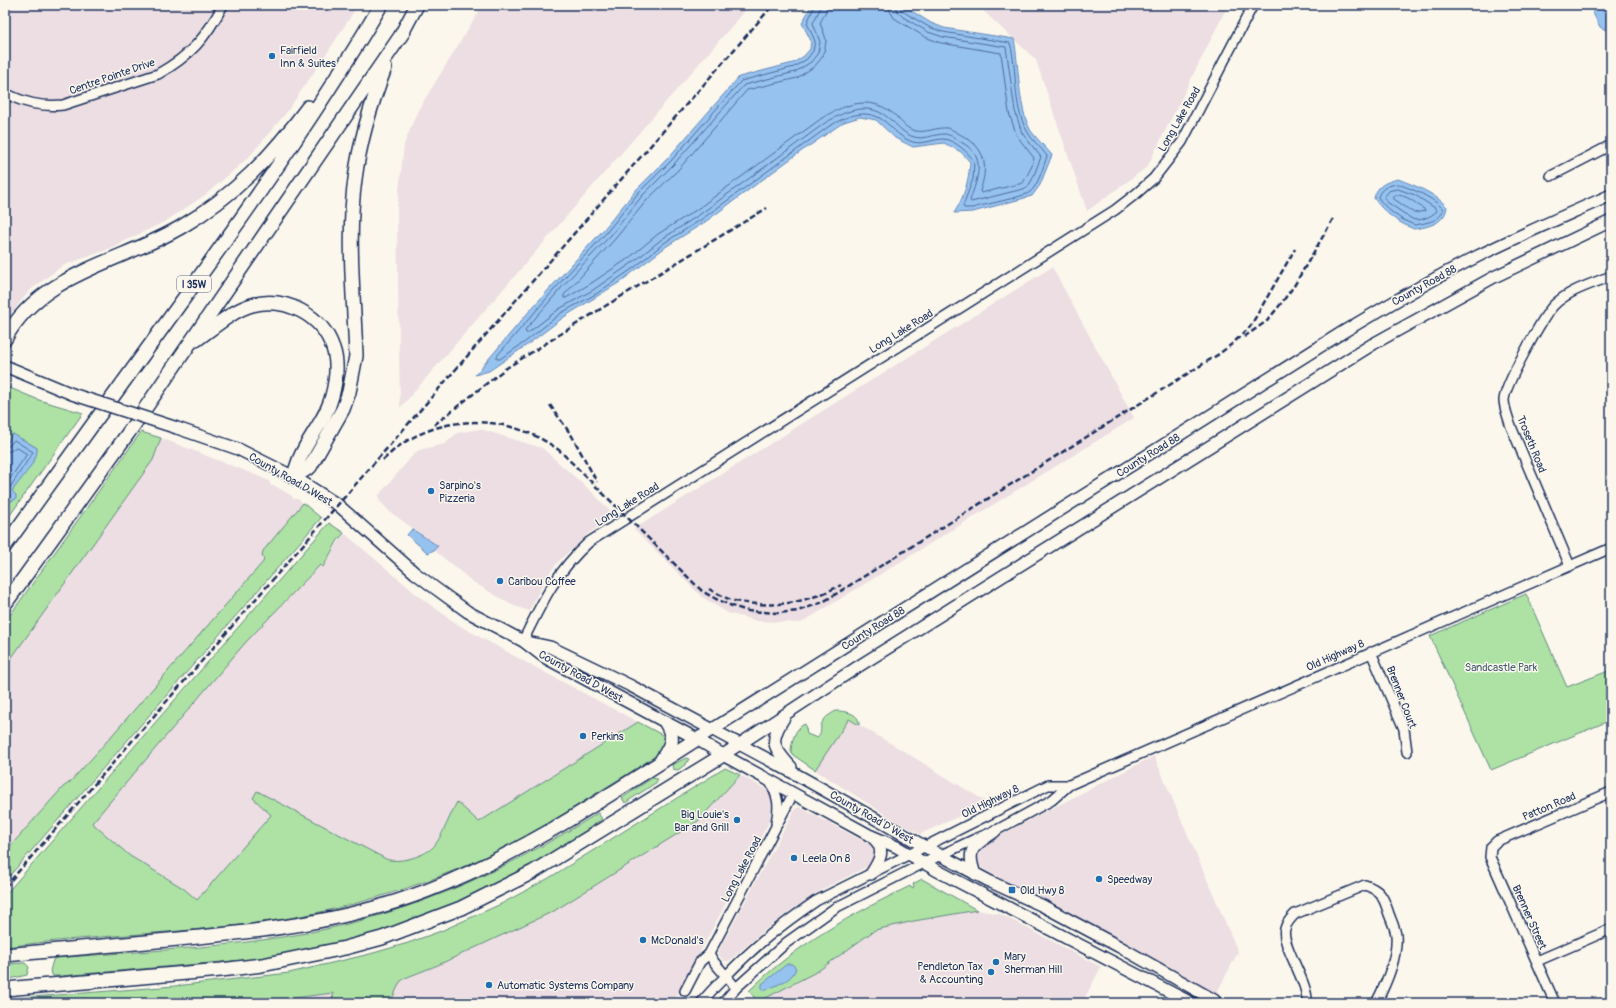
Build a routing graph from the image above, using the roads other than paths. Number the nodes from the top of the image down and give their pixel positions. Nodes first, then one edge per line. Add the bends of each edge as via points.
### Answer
1 (222, 5) edge
2 (418, 5) edge
3 (1253, 5) edge
4 (378, 10) edge
5 (404, 31) junction
6 (5, 93) edge
7 (1611, 145) edge
8 (1551, 176) dead end
9 (1611, 195) edge
10 (1611, 221) edge
11 (1611, 276) edge
12 (5, 339) edge
13 (188, 345) junction
14 (5, 366) edge
15 (294, 477) junction
16 (5, 546) edge
17 (1611, 548) edge
18 (1570, 566) junction
19 (5, 604) edge
20 (523, 641) junction
21 (1372, 652) junction
22 (788, 713) junction
23 (666, 723) junction
24 (712, 729) junction
25 (697, 739) junction
26 (740, 744) junction
27 (1407, 752) dead end
28 (723, 755) junction
29 (660, 763) junction
30 (799, 776) junction
31 (769, 779) junction
32 (1069, 785) junction
33 (1611, 792) edge
34 (794, 794) junction
35 (995, 831) junction
36 (774, 832) junction
37 (869, 835) junction
38 (1497, 841) joint
39 (924, 847) junction
40 (909, 855) junction
41 (940, 856) junction
42 (924, 863) junction
43 (871, 874) junction
44 (975, 874) junction
45 (1611, 929) edge
46 (709, 954) junction
47 (5, 955) edge
48 (1536, 961) junction
49 (726, 975) junction
50 (736, 988) junction
51 (5, 989) edge
52 (685, 991) dead end
53 (701, 1003) edge
54 (724, 1003) edge
55 (1191, 1003) edge
56 (1216, 1003) edge
57 (1307, 1003) edge
58 (1376, 1003) edge
59 (1555, 1003) edge

1 - 6 street, Centre Pointe Drive via 207,33 196,46 158,74 63,105 31,104
2 - 5 highway, I 35W
3 - 20 street, Long Lake Road via 1182,142 1154,178 1137,193 1115,210 589,542 553,583
4 - 12 highway via 287,135 248,178 180,227 50,290 30,306
4 - 16 highway, I 35W via 320,103 241,218
5 - 13 highway, I 35W
5 - 15 highway via 375,92 355,180 352,225 356,356 349,392 343,409 310,467
7 - 8 street
9 - 24 main road, County Road 88 via 1533,229 1396,300
10 - 22 main road via 1494,277 1372,344
11 - 18 street, Troseth Road via 1568,294 1554,305 1541,321 1504,399 1510,424
13 - 15 highway via 242,308 263,303 299,309 309,315 324,331 334,349 332,396 322,422 299,460
13 - 19 highway, I 35W via 129,432
14 - 15 main road, County Road D West, bridge via 72,394 238,449
15 - 20 main road, County Road D West via 338,505 404,563 468,612
17 - 18 street, Old Highway 8
18 - 21 street, Old Highway 8
20 - 23 main road, County Road D West via 544,657
20 - 24 main road, County Road D West via 550,647
21 - 27 street, Brenner Court via 1404,729
21 - 32 street, Old Highway 8
22 - 26 main road
22 - 30 main road via 778,728 774,744 780,756
23 - 25 main road, County Road D West
23 - 29 highway via 672,733 670,746
24 - 25 main road, County Road 88
24 - 26 main road, County Road D West
25 - 28 main road, County Road D West
25 - 29 highway
26 - 28 main road
26 - 30 main road, County Road D West
28 - 31 main road, County Road D West
28 - 51 highway via 533,872 461,908 382,938 330,952 262,965
29 - 47 highway via 498,860 390,903 271,930
30 - 39 main road, County Road D West
31 - 34 main road, County Road D West
31 - 36 street via 777,795
32 - 35 street, Old Highway 8 via 1052,800
32 - 39 street, Old Highway 8 via 1048,785
33 - 38 street, Patton Road
34 - 36 street, Long Lake Road
34 - 37 main road, County Road D West
35 - 41 street, Old Highway 8
35 - 44 main road via 972,849 970,855
36 - 46 street, Long Lake Road
37 - 40 main road, County Road D West
37 - 43 main road via 875,839 881,852 880,861
38 - 48 street, Brenner Street via 1491,847 1490,857
39 - 40 street, Old Highway 8
39 - 41 main road, County Road D West
40 - 42 main road, County Road D West
40 - 43 street, Old Highway 8
41 - 42 street, Old Highway 8
41 - 44 main road, County Road D West
42 - 50 street, Old Highway 8 via 835,908 786,943
42 - 55 main road, County Road D West
43 - 49 street, Old Highway 8 via 822,898 788,919
44 - 56 main road, County Road D West via 1118,946
45 - 48 street
46 - 49 street
46 - 52 street, Long Lake Road via 700,962
48 - 59 street, Brenner Street
49 - 50 street
49 - 53 street, Old Highway 8
50 - 54 street, Old Highway 8
57 - 58 street via 1306,989 1284,930 1295,914 1364,885 1375,888 1384,898 1396,935 1394,960 1385,987

